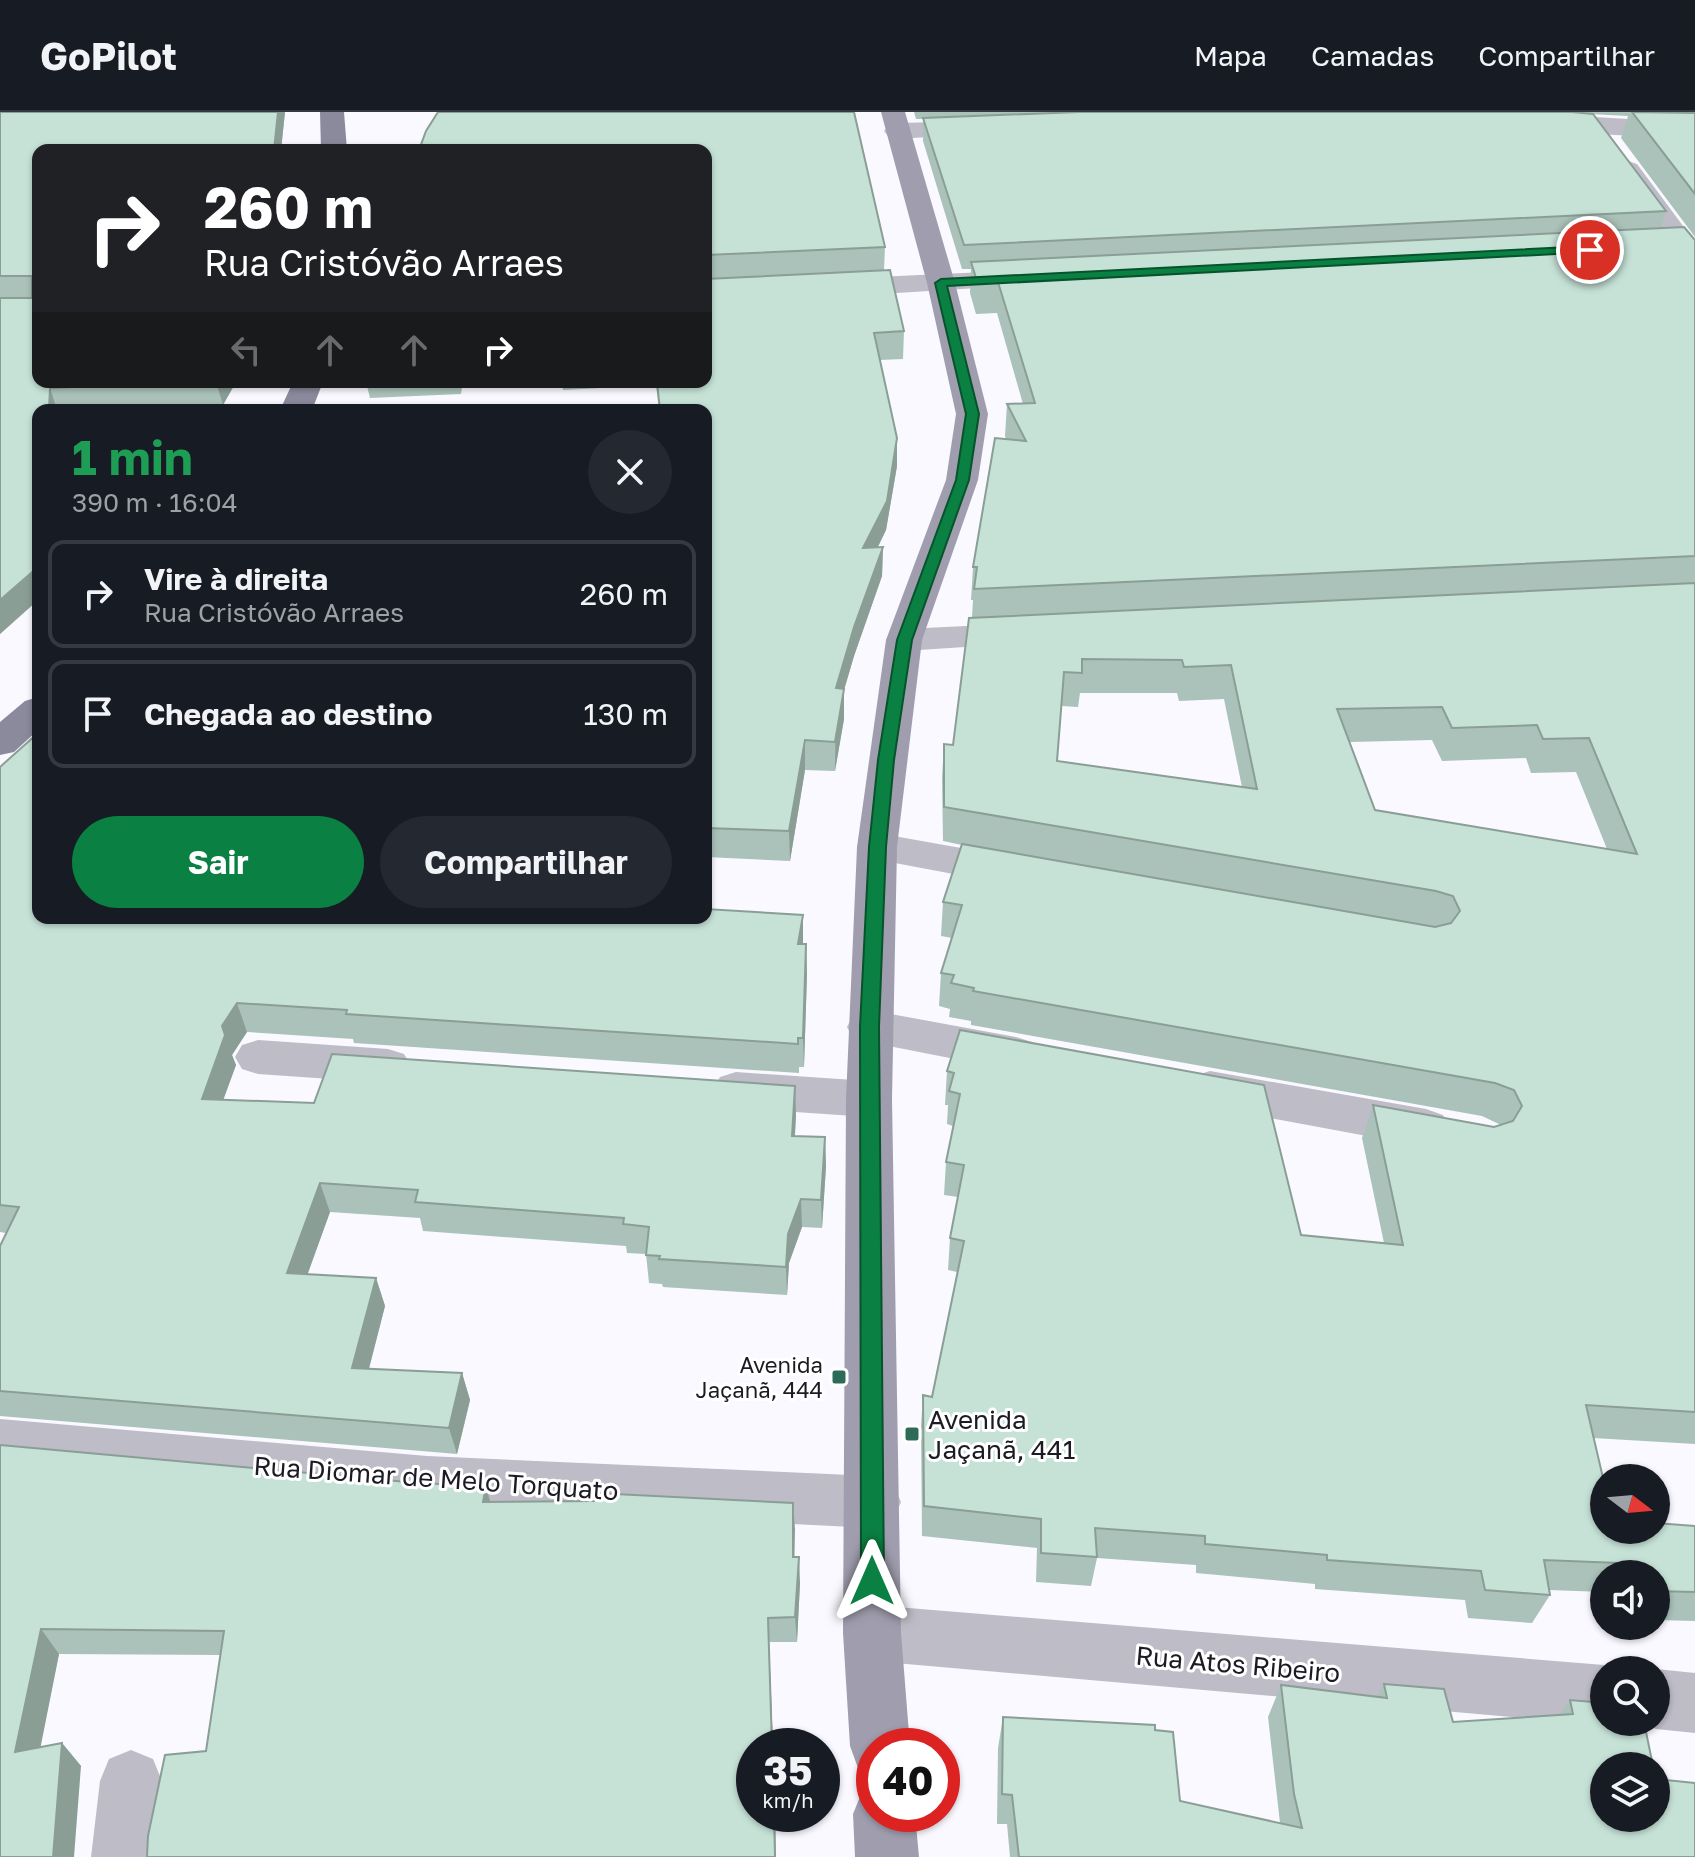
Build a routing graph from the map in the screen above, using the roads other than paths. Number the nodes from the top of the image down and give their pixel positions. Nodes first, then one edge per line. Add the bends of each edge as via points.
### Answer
1 (332, 112) edge
2 (1429, 112) edge
3 (895, 122) edge
4 (1007, 127) edge
5 (1596, 127) junction
6 (1695, 131) edge
7 (334, 144) edge
8 (1652, 246) edge
9 (1689, 253) edge
10 (1051, 277) edge
11 (941, 283) junction
12 (800, 289) edge
13 (1062, 632) edge
14 (904, 640) junction
15 (877, 847) junction
16 (1049, 877) edge
17 (869, 1027) junction
18 (258, 1057) dead end
19 (1057, 1061) edge
20 (430, 1069) edge
21 (1167, 1081) edge
22 (697, 1087) edge
23 (869, 1099) junction
24 (1465, 1135) edge
25 (0, 1443) edge
26 (873, 1502) junction
27 (872, 1633) junction
28 (1590, 1694) edge
29 (1670, 1700) edge
30 (1695, 1703) edge
31 (879, 1728) edge
32 (131, 1781) dead end
33 (885, 1832) edge
34 (123, 1857) edge
35 (887, 1857) edge

1 - 7 main road
2 - 5 street
3 - 4 street
3 - 11 street
5 - 6 street
5 - 9 street
8 - 9 street
10 - 11 street
11 - 12 street
11 - 14 street via 969,391 970,442 962,480
13 - 14 street
14 - 15 street
15 - 16 street
15 - 17 street
17 - 19 street
17 - 23 street
18 - 20 street
21 - 24 street
22 - 23 street
23 - 26 street
25 - 26 street, Rua Diomar de Melo Torquato via 427,1481
26 - 27 street
27 - 28 street, Rua Atos Ribeiro
27 - 31 street
29 - 30 street
32 - 34 street
33 - 35 street

